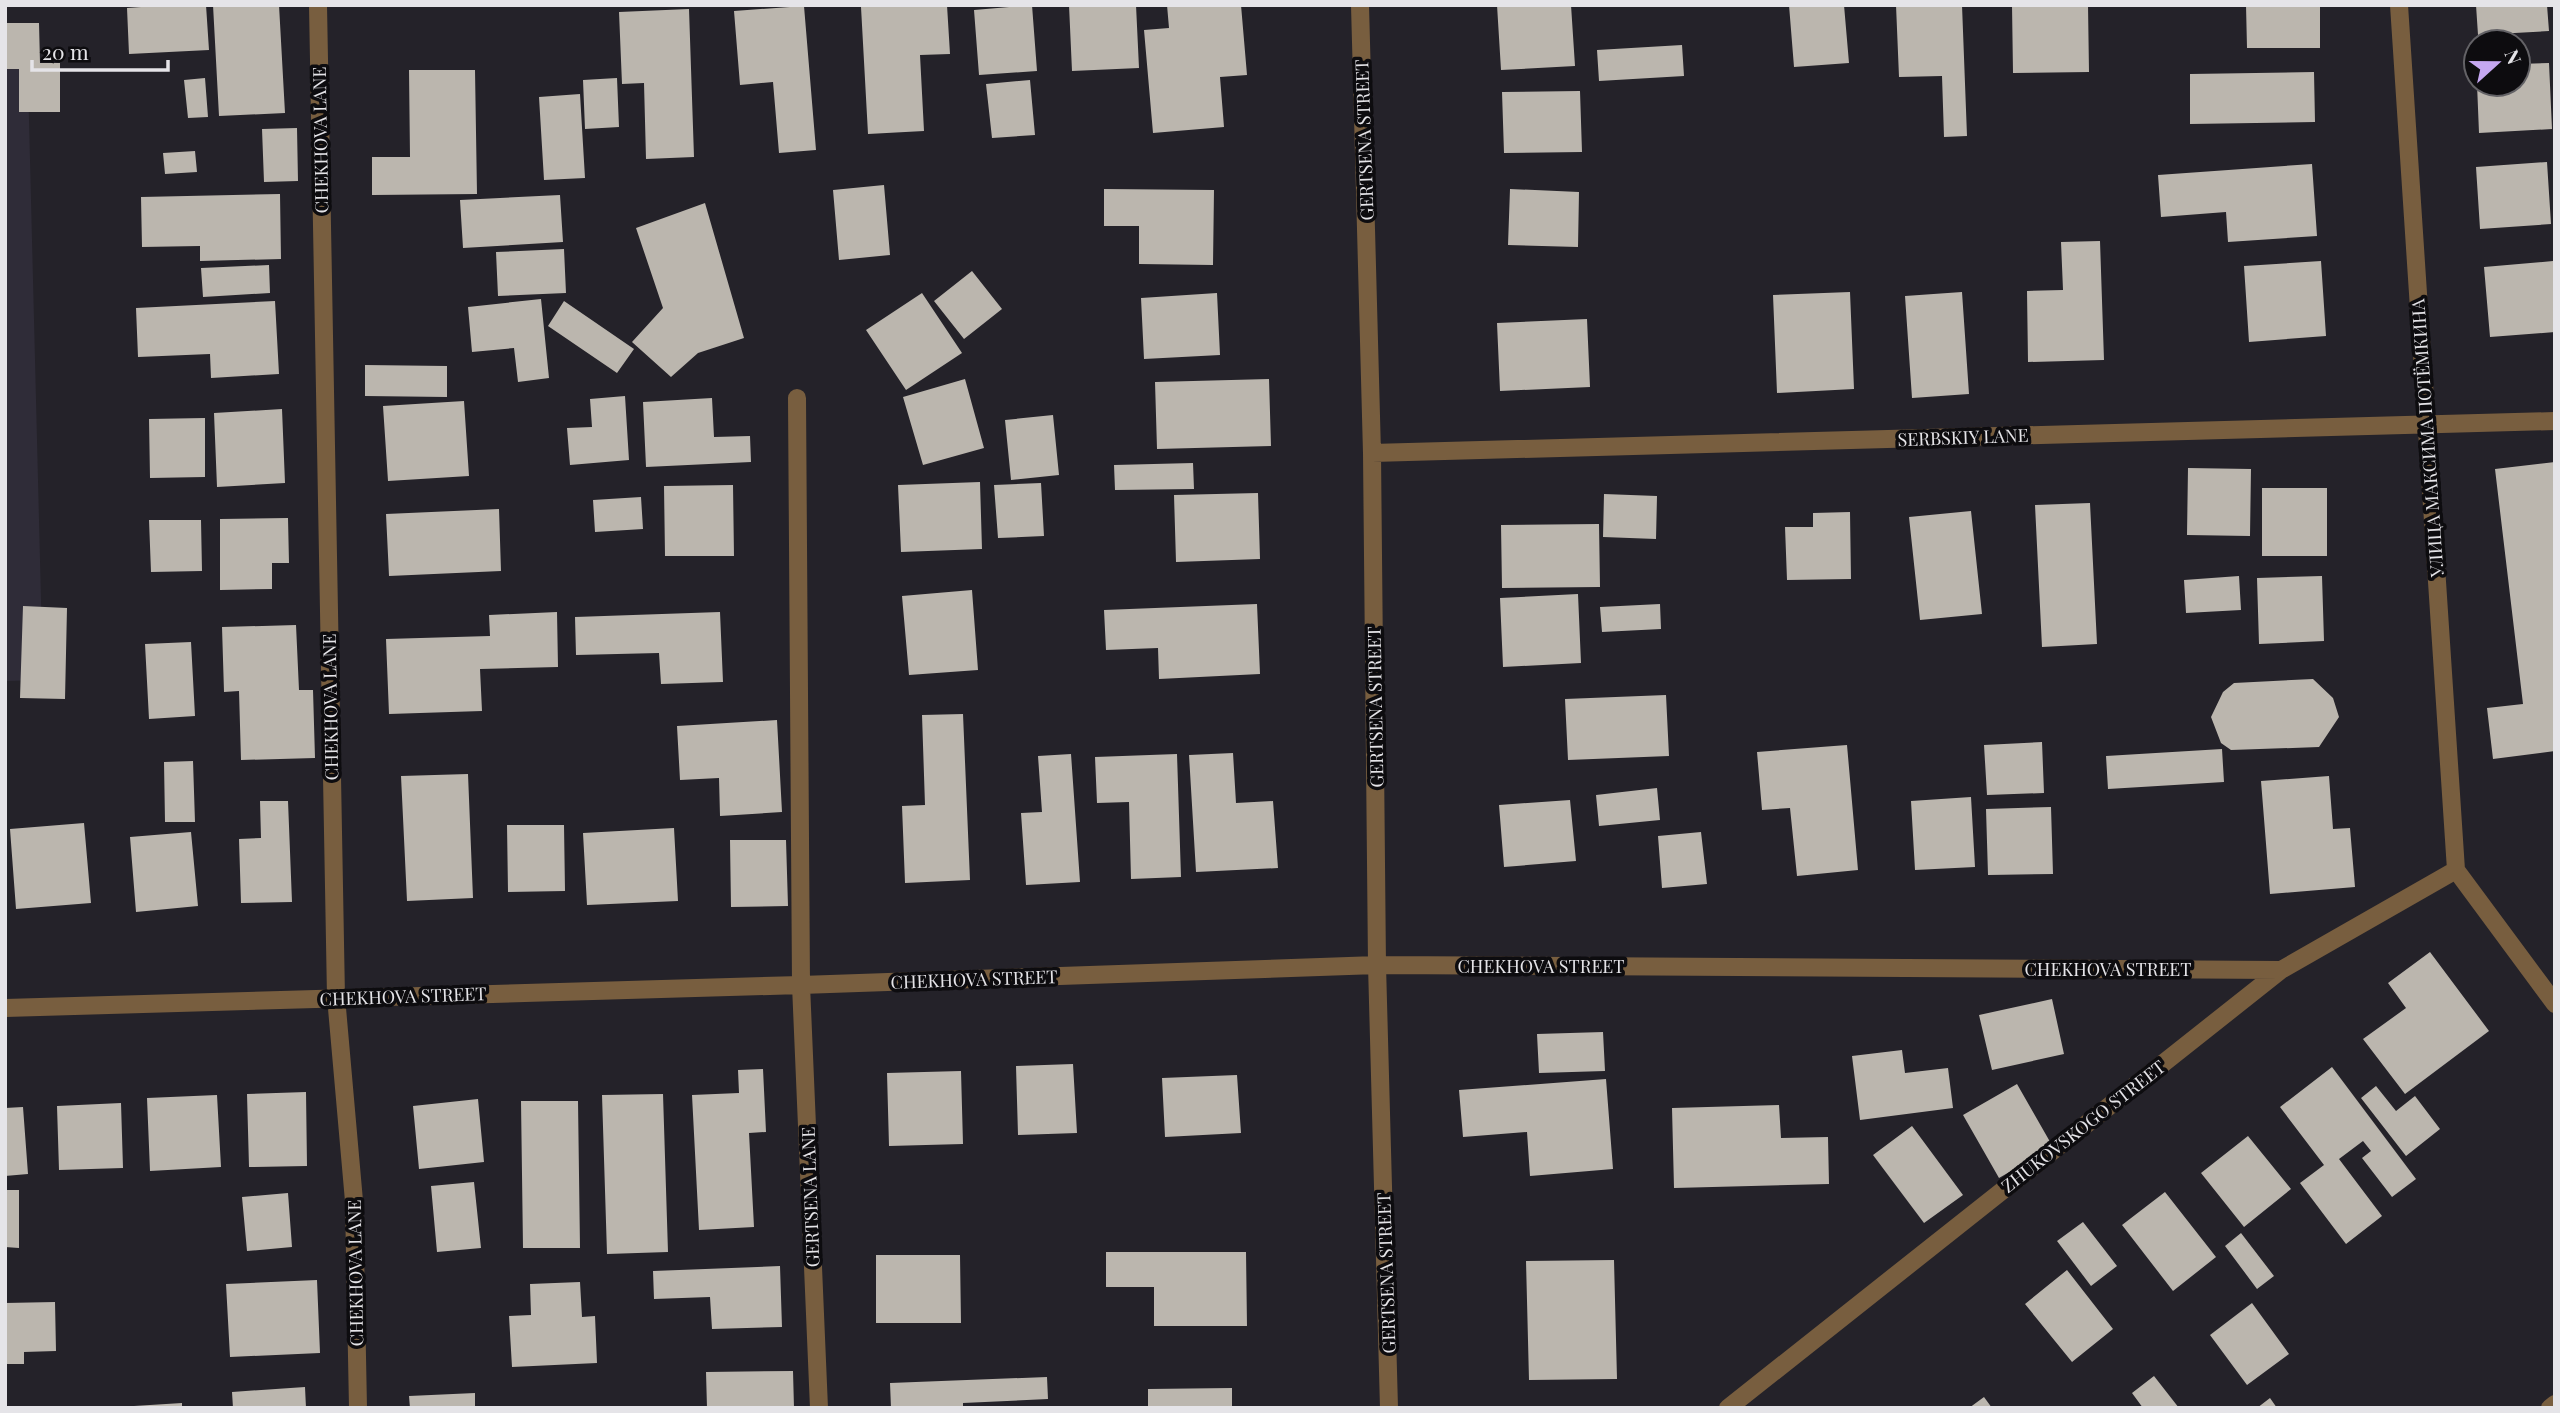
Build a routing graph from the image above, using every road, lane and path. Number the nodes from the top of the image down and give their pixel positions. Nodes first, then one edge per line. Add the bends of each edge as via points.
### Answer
1 (317, 5) edge
2 (1360, 5) edge
3 (2399, 5) edge
4 (797, 398) dead end
5 (2555, 421) edge
6 (2426, 424) junction
7 (1372, 453) junction
8 (2456, 870) junction
9 (1377, 965) junction
10 (2281, 970) junction
11 (801, 985) junction
12 (336, 998) junction
13 (2555, 1004) edge
14 (5, 1008) edge
15 (2555, 1404) edge
16 (358, 1408) edge
17 (819, 1408) edge
18 (1389, 1408) edge
19 (1728, 1408) edge
20 (2550, 1408) edge

1 - 12 street, CHEKHOVA LANE
2 - 7 street, GERTSENA STREET
3 - 6 street, УЛИЦА МАКСИМА ПОТЁМКИНА
4 - 11 street
5 - 6 street, SERBSKIY LANE
6 - 7 street, SERBSKIY LANE
6 - 8 street, УЛИЦА МАКСИМА ПОТЁМКИНА
7 - 9 street, GERTSENA STREET
8 - 10 street, ZHUKOVSKOGO STREET
8 - 13 street
9 - 10 street, CHEKHOVA STREET
9 - 11 street, CHEKHOVA STREET
9 - 18 street, GERTSENA STREET
10 - 19 street, ZHUKOVSKOGO STREET
11 - 12 street, CHEKHOVA STREET
11 - 17 street, GERTSENA LANE
12 - 14 street, CHEKHOVA STREET
12 - 16 street, CHEKHOVA LANE via 354,1201
15 - 20 street

